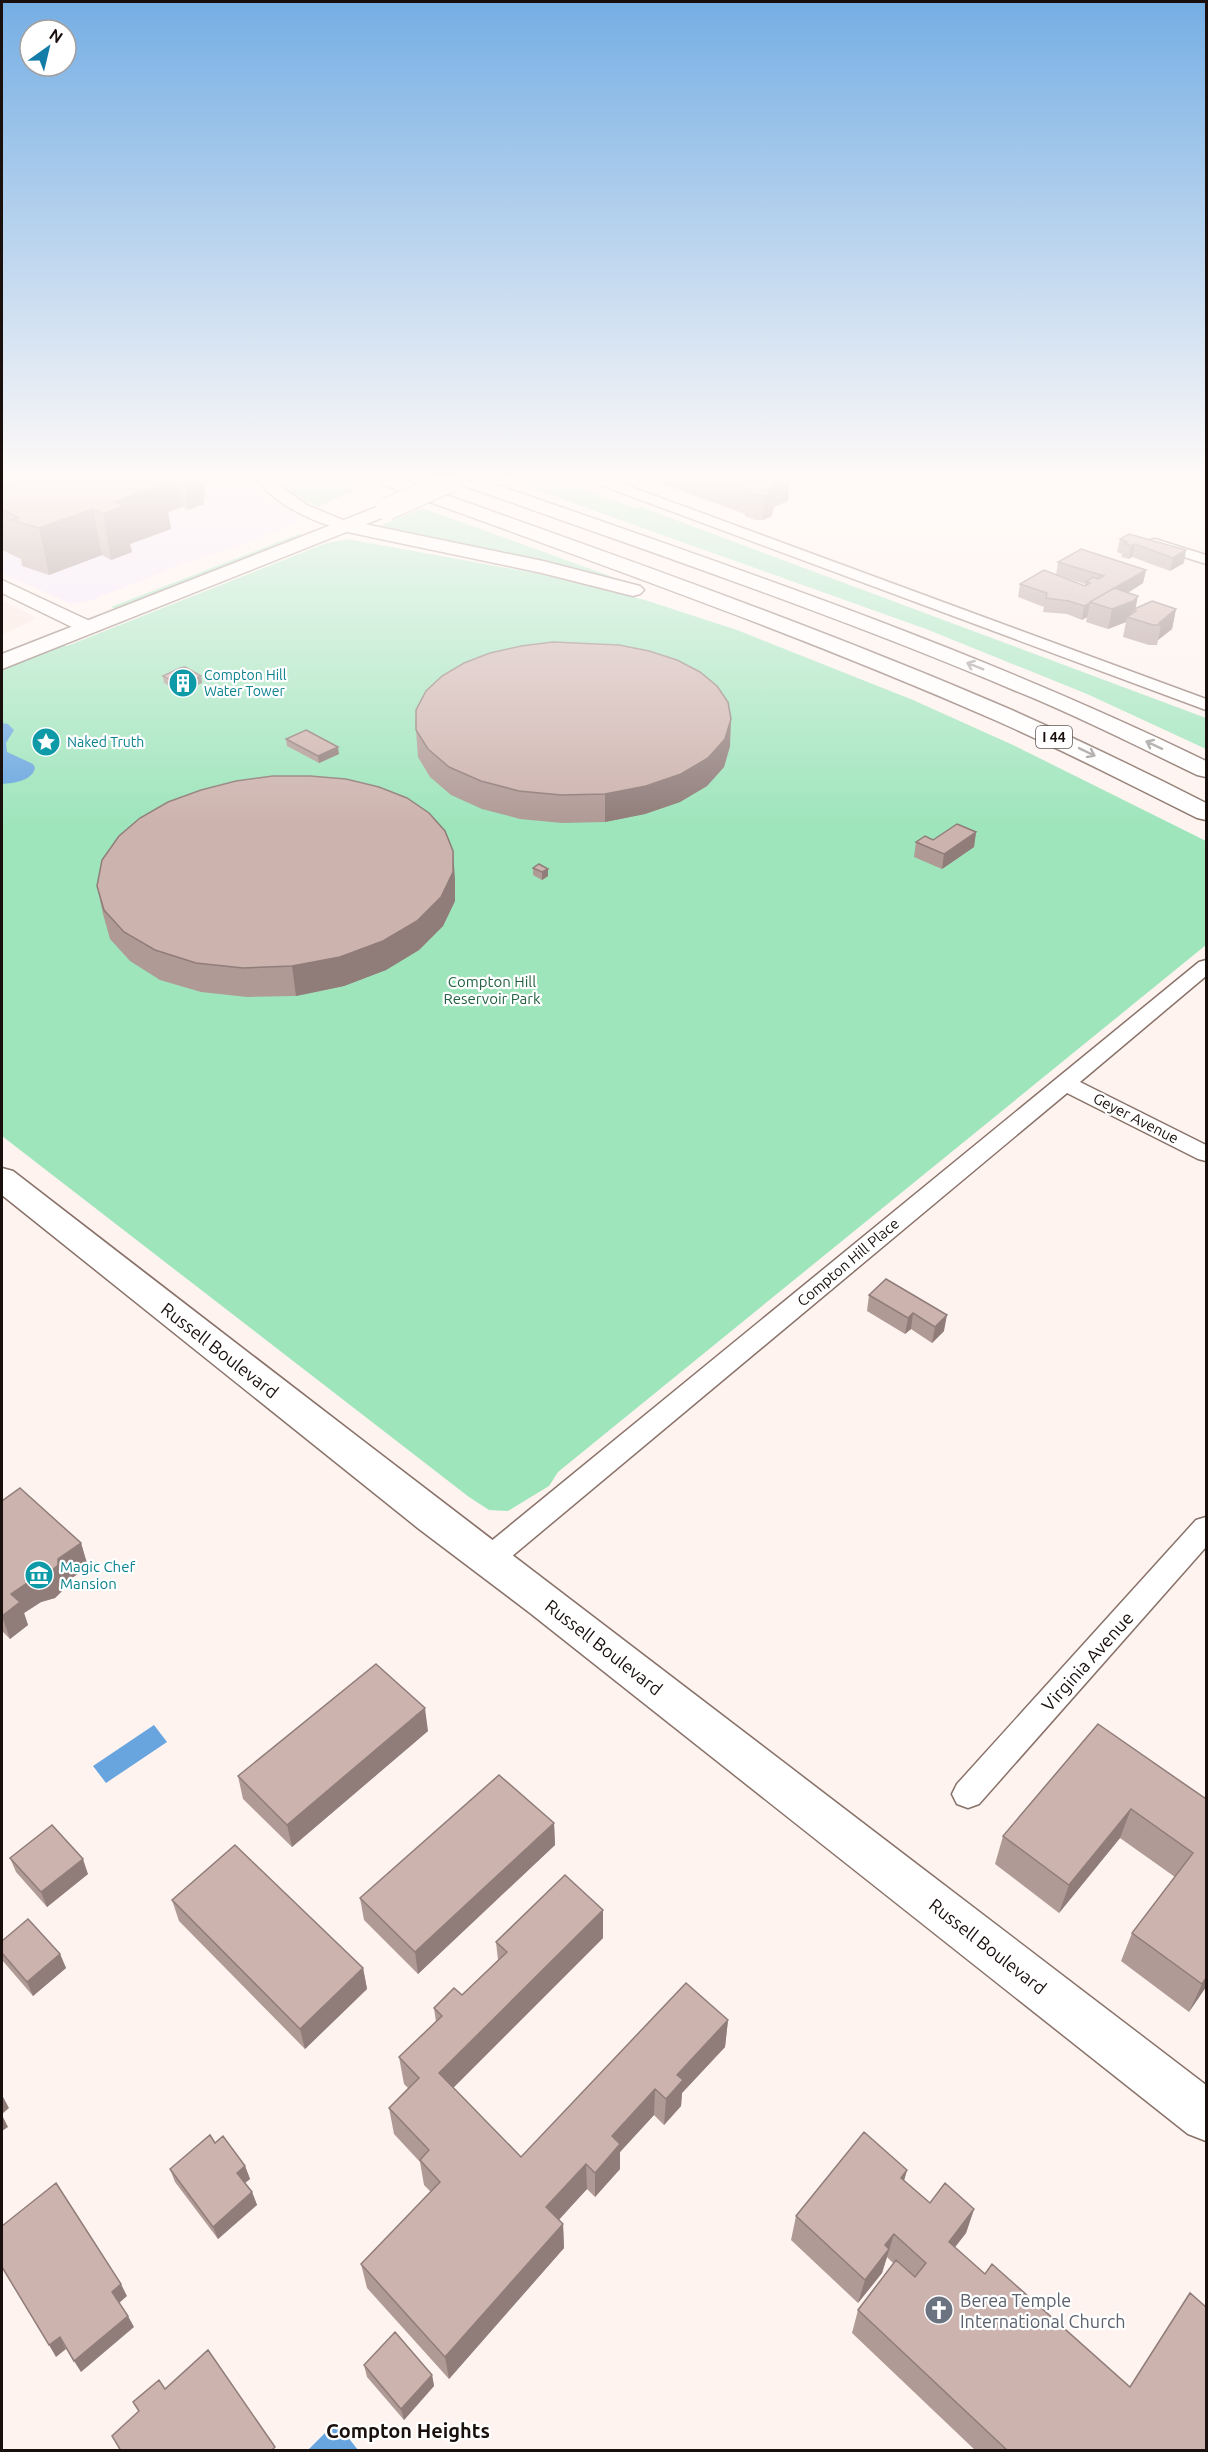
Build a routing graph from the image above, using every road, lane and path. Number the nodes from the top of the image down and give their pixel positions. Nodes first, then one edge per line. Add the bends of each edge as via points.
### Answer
1 (22, 595) edge
2 (141, 595) edge
3 (152, 595) edge
4 (649, 595) edge
5 (700, 595) edge
6 (786, 595) edge
7 (911, 595) edge
8 (78, 622) junction
9 (2, 644) edge
10 (2, 662) edge
11 (899, 669) junction
12 (1206, 705) edge
13 (1206, 770) edge
14 (1206, 813) edge
15 (1206, 966) edge
16 (1065, 1083) junction
17 (1206, 1154) edge
18 (2, 1179) edge
19 (1206, 1528) edge
20 (489, 1559) junction
21 (968, 1794) dead end
22 (1206, 2116) edge

1 - 8 street
2 - 8 main road
3 - 8 main road
4 - 11 main road
5 - 11 main road, I 44
13 -> 6 main road, I 44 via 937,650
7 - 12 street
8 - 9 main road
8 - 10 main road
11 -> 14 main road, I 44 via 1074,746
15 - 16 street, Compton Hill Place
16 - 17 street, Geyer Avenue
16 - 20 street, Compton Hill Place
18 - 20 main road, Russell Boulevard
19 - 21 street, Virginia Avenue
20 - 22 main road, Russell Boulevard

